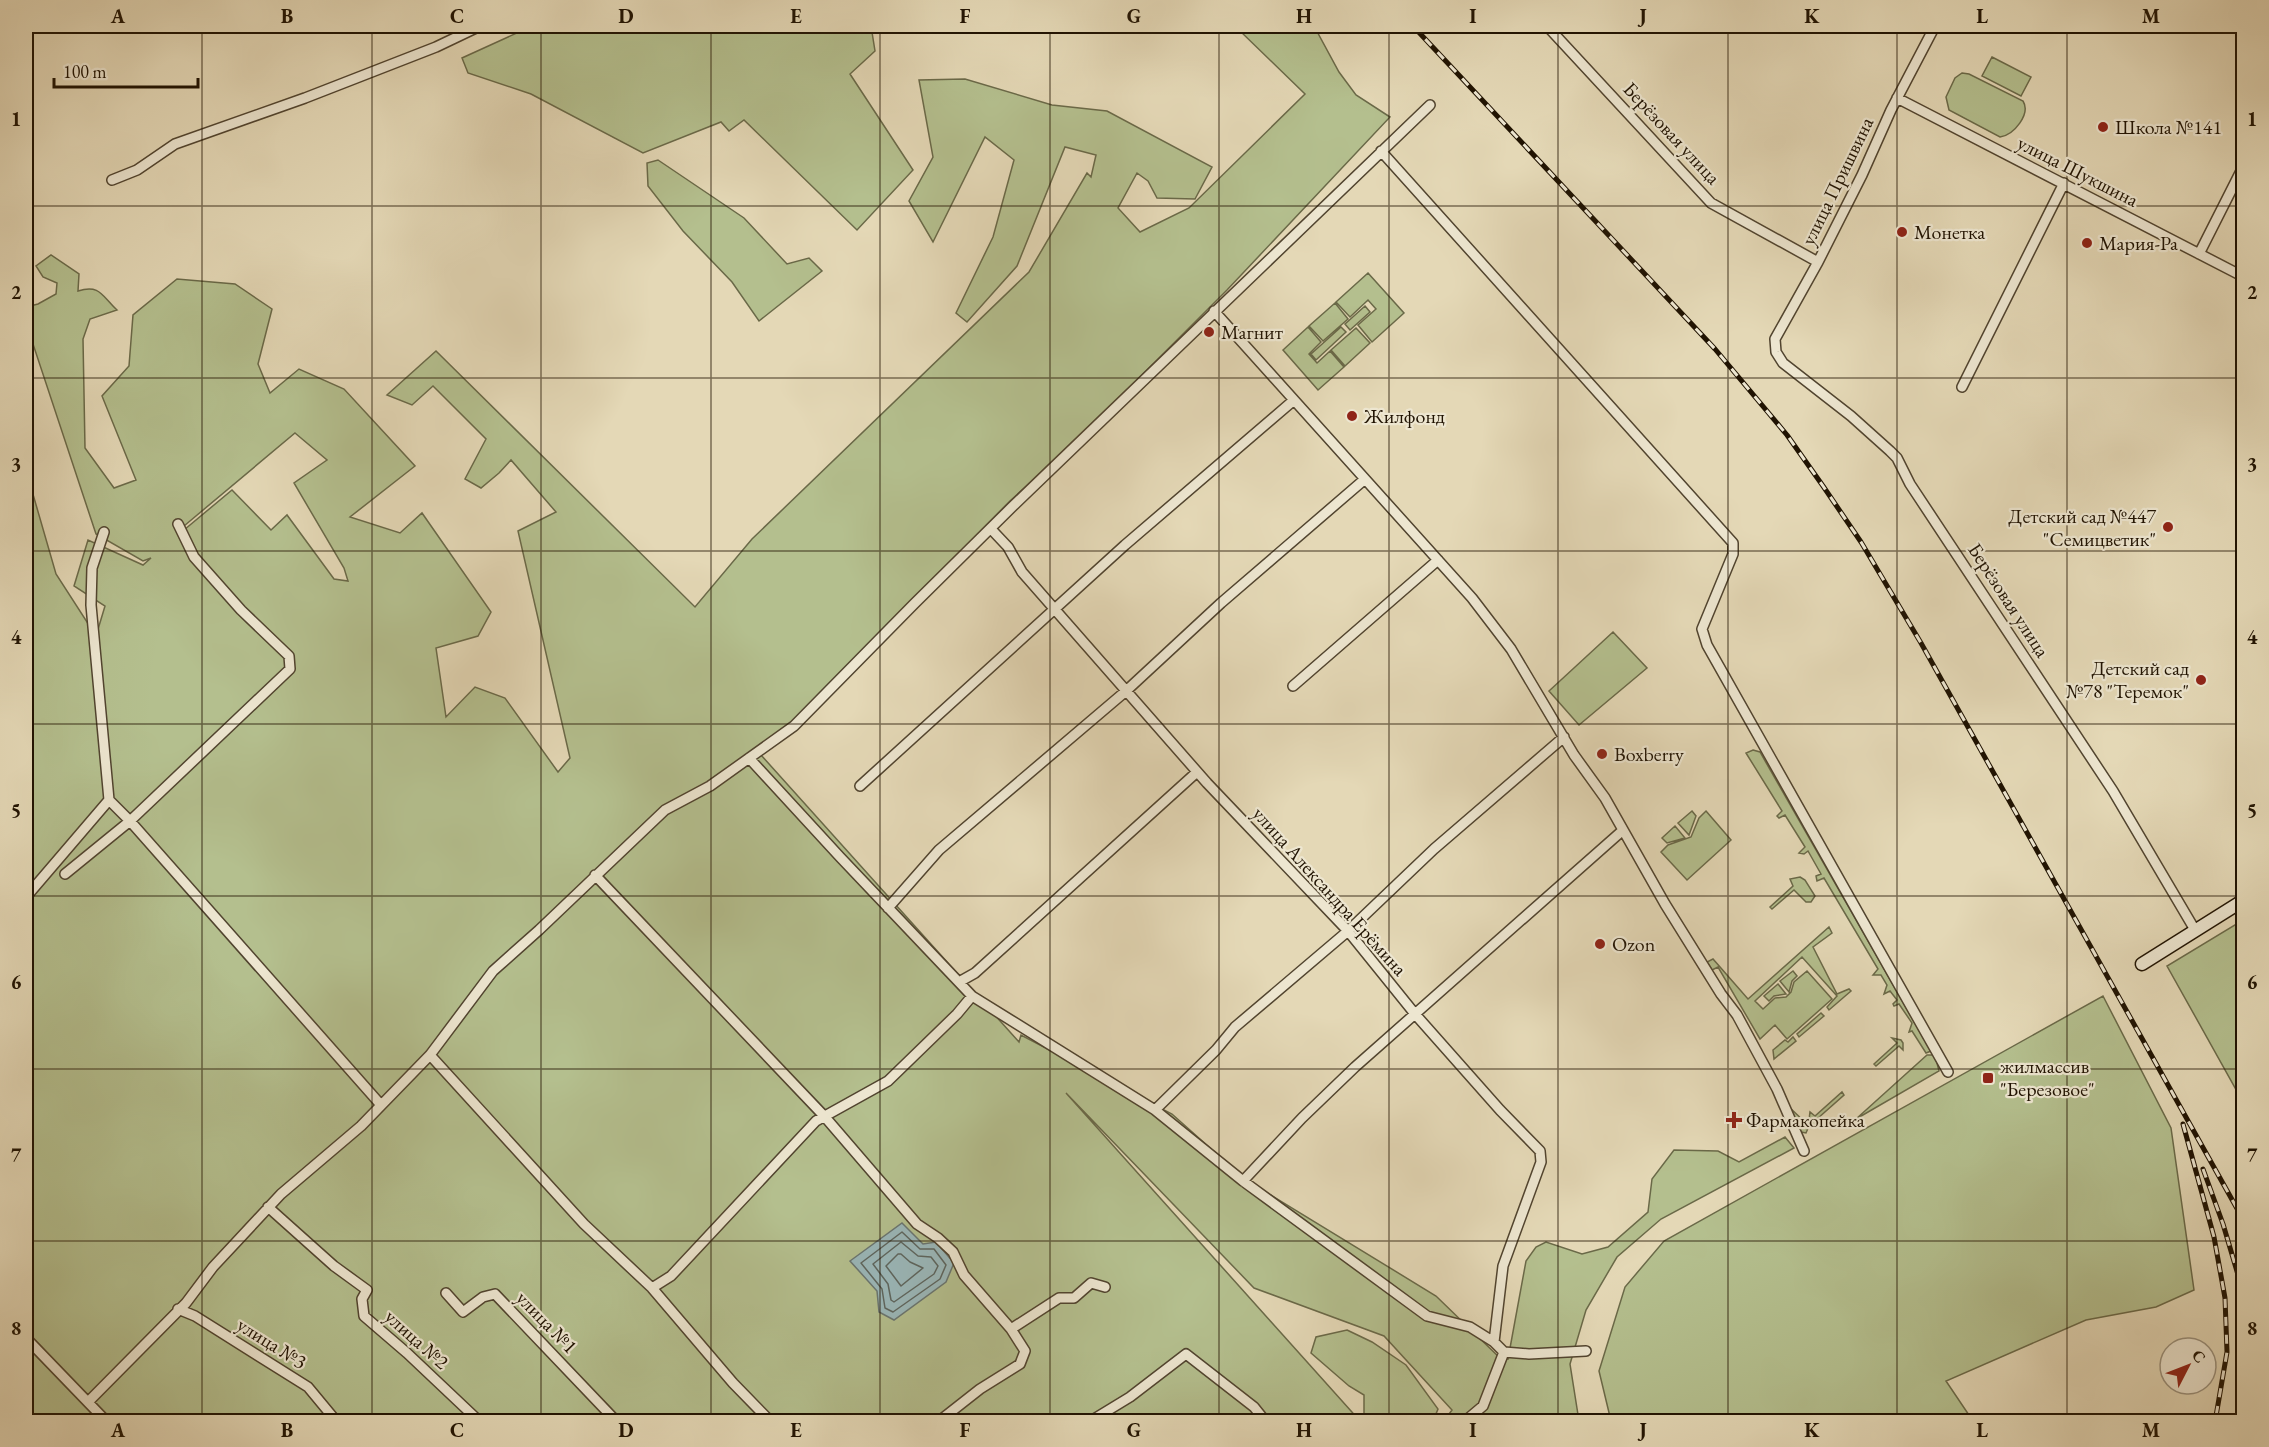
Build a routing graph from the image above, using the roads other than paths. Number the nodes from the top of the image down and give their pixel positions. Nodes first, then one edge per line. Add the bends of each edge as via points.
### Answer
1 (480, 26) edge
2 (1547, 26) edge
3 (1935, 26) edge
4 (1897, 98) junction
5 (1430, 105) dead end
6 (1381, 151) junction
7 (2244, 165) edge
8 (112, 180) dead end
9 (2064, 183) junction
10 (2199, 254) junction
11 (1818, 262) junction
12 (2244, 277) edge
13 (1214, 311) junction
14 (1776, 352) joint
15 (1962, 387) dead end
16 (1294, 400) junction
17 (1365, 479) junction
18 (178, 524) dead end
19 (991, 529) junction
20 (104, 532) dead end
21 (1438, 560) junction
22 (1056, 610) junction
23 (1293, 686) dead end
24 (1126, 691) junction
25 (1564, 736) junction
26 (749, 758) junction
27 (1197, 772) junction
28 (860, 786) dead end
29 (109, 800) junction
30 (130, 821) junction
31 (1622, 831) junction
32 (64, 874) dead end
33 (595, 876) junction
34 (26, 897) edge
35 (2244, 900) edge
36 (888, 908) junction
37 (2195, 930) junction
38 (1348, 931) junction
39 (2142, 964) dead end
40 (959, 982) junction
41 (972, 996) junction
42 (1415, 1014) junction
43 (430, 1055) junction
44 (1948, 1072) dead end
45 (381, 1105) junction
46 (1155, 1110) junction
47 (825, 1117) junction
48 (1804, 1151) dead end
49 (1243, 1181) junction
50 (268, 1207) junction
51 (1105, 1287) dead end
52 (652, 1288) junction
53 (446, 1293) dead end
54 (178, 1309) junction
55 (1011, 1329) junction
56 (26, 1338) edge
57 (1494, 1342) junction
58 (1586, 1351) dead end
59 (1504, 1352) junction
60 (89, 1401) junction
61 (107, 1422) edge
62 (337, 1422) edge
63 (480, 1422) edge
64 (617, 1422) edge
65 (771, 1422) edge
66 (938, 1422) edge
67 (1089, 1422) edge
68 (1266, 1422) edge
69 (1464, 1422) edge

1 - 8 street via 305,98 175,144 137,170
2 - 11 street, Берёзовая улица via 1711,203
3 - 4 street, улица Пришвина
4 - 9 street, улица Шукшина
4 - 11 street, улица Пришвина
5 - 6 street
6 - 13 street
6 - 44 street via 1733,543 1733,554 1702,630 1707,645
7 - 10 street
9 - 10 street, улица Шукшина
9 - 15 street
10 - 12 street, улица Шукшина
11 - 14 street, улица Пришвина via 1775,339
13 - 16 street
13 - 19 street
14 - 37 street, Берёзовая улица via 1790,370 1851,416 1897,458 1910,484 2113,791
16 - 17 street
16 - 22 street via 1125,545
17 - 21 street
17 - 24 street
18 - 30 street via 194,557 289,656 290,669
19 - 22 street, улица Александра Ерёмина
19 - 26 street via 794,726
20 - 29 street via 92,568 91,605
21 - 23 street
21 - 25 street via 1511,649
22 - 24 street, улица Александра Ерёмина
22 - 28 street
24 - 27 street, улица Александра Ерёмина
24 - 36 street via 939,850
25 - 31 street
25 - 38 street via 1434,849
26 - 33 street via 710,786 665,810
26 - 36 street
27 - 38 street, улица Александра Ерёмина
27 - 40 street via 975,973
29 - 30 street
29 - 34 street
30 - 32 street
30 - 45 street
31 - 42 street
31 - 48 street via 1720,994 1737,1015 1777,1089
33 - 43 street via 493,971
33 - 47 street
35 - 37 street
36 - 40 street
37 - 39 street
38 - 42 street, улица Александра Ерёмина
38 - 46 street via 1234,1027
40 - 41 street
41 - 46 street
41 - 47 street via 888,1082
42 - 49 street via 1302,1118
42 - 57 street, улица Александра Ерёмина via 1540,1151 1541,1162 1503,1266
43 - 45 street
43 - 52 street via 584,1224
45 - 50 street
46 - 49 street
47 - 52 street via 816,1121 671,1276
47 - 55 street via 917,1224 953,1252 964,1275
49 - 57 street via 1427,1316 1470,1327
50 - 54 street
50 - 63 street, улица №2 via 367,1290 362,1299 364,1316
51 - 55 street via 1091,1282 1074,1298 1059,1298
52 - 65 street
53 - 64 street, улица №1 via 463,1312 483,1297 495,1294
54 - 60 street
54 - 62 street, улица №3 via 308,1387
55 - 66 street via 1025,1351 1020,1364
56 - 60 street
57 - 59 street
58 - 59 street
59 - 69 street via 1484,1406
60 - 61 street
67 - 68 street via 1130,1397 1186,1354 1254,1407

